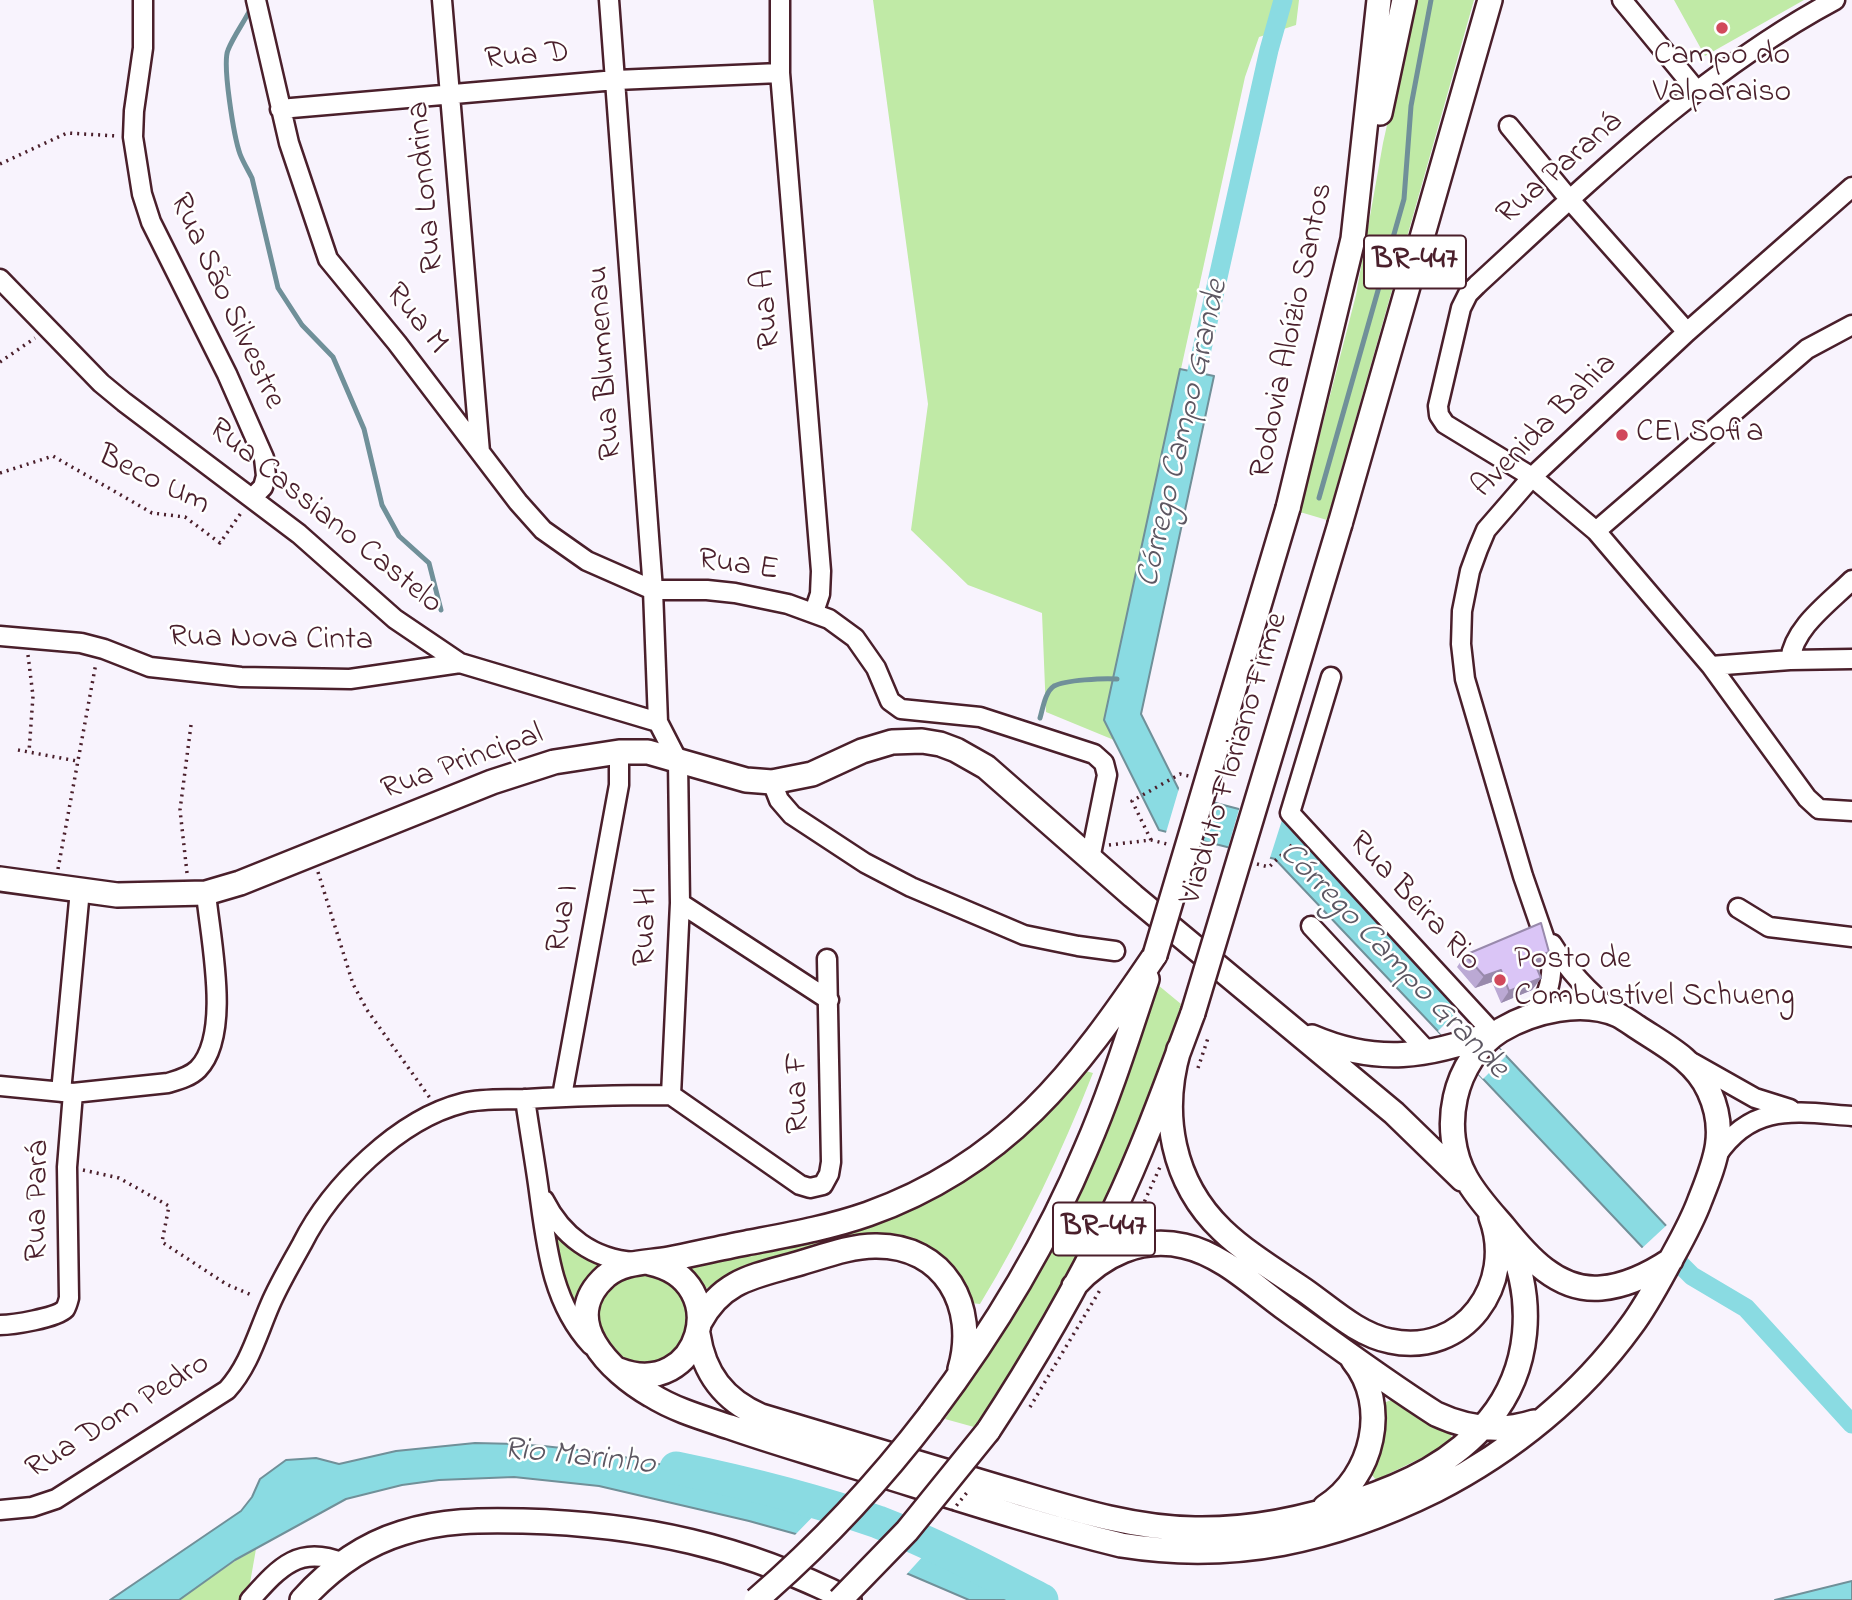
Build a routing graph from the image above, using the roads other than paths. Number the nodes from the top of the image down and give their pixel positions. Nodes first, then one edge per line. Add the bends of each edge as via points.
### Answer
1 (143, 0) edge
2 (256, 0) edge
3 (442, 0) edge
4 (609, 0) edge
5 (779, 0) edge
6 (1379, 0) edge
7 (1404, 0) edge
8 (1490, 0) edge
9 (1622, 0) edge
10 (1835, 0) edge
11 (780, 73) junction
12 (617, 80) junction
13 (1697, 91) junction
14 (450, 94) junction
15 (280, 109) junction
16 (1510, 126) dead end
17 (1852, 187) edge
18 (1570, 200) junction
19 (1353, 239) junction
20 (0, 279) edge
21 (1852, 325) edge
22 (1687, 332) junction
23 (480, 452) junction
24 (1532, 477) junction
25 (253, 497) junction
26 (1288, 508) joint
27 (1596, 531) junction
28 (1852, 580) edge
29 (653, 590) junction
30 (814, 612) junction
31 (0, 636) edge
32 (1852, 659) edge
33 (1790, 660) junction
34 (460, 663) junction
35 (1711, 666) junction
36 (1331, 677) dead end
37 (658, 722) junction
38 (619, 752) junction
39 (678, 761) junction
40 (772, 782) junction
41 (1852, 811) edge
42 (1090, 859) junction
43 (0, 878) edge
44 (80, 890) junction
45 (197, 893) junction
46 (680, 903) junction
47 (1738, 908) dead end
48 (1537, 912) junction
49 (1311, 926) dead end
50 (1852, 937) edge
51 (1115, 951) dead end
52 (827, 959) dead end
53 (1148, 968) junction
54 (829, 1000) junction
55 (1618, 1015) junction
56 (1530, 1018) junction
57 (1291, 1026) junction
58 (1493, 1034) junction
59 (1179, 1049) junction
60 (1429, 1053) junction
61 (1686, 1060) junction
62 (0, 1086) edge
63 (67, 1093) junction
64 (671, 1095) junction
65 (562, 1096) junction
66 (525, 1099) junction
67 (1801, 1111) junction
68 (1852, 1116) edge
69 (1717, 1155) junction
70 (538, 1185) junction
71 (1481, 1200) junction
72 (1502, 1225) junction
73 (643, 1263) junction
74 (1663, 1269) junction
75 (1074, 1286) junction
76 (0, 1325) edge
77 (699, 1328) junction
78 (1348, 1354) junction
79 (605, 1360) junction
80 (955, 1382) junction
81 (1546, 1417) junction
82 (1481, 1428) junction
83 (0, 1510) edge
84 (1303, 1517) junction
85 (343, 1563) junction
86 (250, 1600) edge
87 (302, 1600) edge
88 (756, 1600) edge
89 (840, 1600) edge
90 (849, 1600) edge

1 - 25 street, Rua São Silvestre via 133,137 142,194 151,222 264,458 263,487
2 - 15 street, Rua M
3 - 14 street, Rua Londrina
4 - 12 street, Rua Blumenau
5 - 11 street, Rua A
6 - 19 main road, Rodovia Aloízio Santos / BR-447
7 - 19 main road
8 - 59 main road, Viaduto Floriano Firme / BR-447, bridge via 1340,524
9 - 13 street
10 - 13 street, Rua Paraná
11 - 12 street, Rua D
11 - 30 street, Rua A via 821,572
12 - 14 street, Rua D
12 - 29 street, Rua Blumenau
13 - 18 street, Rua Paraná
14 - 15 street, Rua D
14 - 23 street, Rua Londrina
15 - 23 street, Rua M via 328,259
16 - 18 street
17 - 22 street, Avenida Bahia
18 - 22 street
18 - 24 street, Rua Paraná via 1468,294 1438,406 1445,424
19 - 26 main road, Rodovia Aloízio Santos / BR-447
20 - 25 street, Rua Cassiano Castelo via 101,383
21 - 27 street via 1807,349
22 - 24 street, Avenida Bahia
23 - 29 street, Rua M via 543,530 587,561
24 - 27 street
24 - 48 street, Avenida Bahia via 1486,530 1470,571 1461,644 1476,719
25 - 34 street, Rua Cassiano Castelo via 395,619
26 - 53 main road, Viaduto Floriano Firme / BR-447, bridge
27 - 35 street
28 - 33 street via 1797,635
29 - 30 street, Rua E via 735,593
29 - 37 street, Rua Blumenau
30 - 42 street, Rua E via 855,638 876,668 890,701 901,709 980,717 1100,758 1107,775
31 - 34 street, Rua Nova Cinta via 81,643 150,667 241,677 350,679
32 - 33 street
33 - 35 street
34 - 37 street, Rua Cassiano Castelo
35 - 41 street via 1807,798 1819,809
36 - 58 street, Rua Beira Rio via 1290,813
37 - 39 street
38 - 39 main road, Rua Principal via 648,752
38 - 45 main road, Rua Principal via 524,770 240,883
38 - 65 street, Rua I via 620,785
39 - 40 main road, Rua Principal via 746,780
39 - 46 street, Rua H
40 - 42 main road via 812,774 891,742 940,744 986,767
40 - 51 street via 792,815 911,887 1024,935
42 - 57 main road
43 - 44 main road, Rua Principal
44 - 45 main road, Rua Principal via 117,895
44 - 63 street, Rua Pará
45 - 63 street via 218,1007 208,1055 197,1071 168,1083
46 - 54 street
46 - 64 street, Rua H
47 - 50 street via 1769,926
48 - 55 street, Avenida Bahia via 1572,973
48 - 56 street, Avenida Bahia via 1552,970 1548,993
49 - 60 street
52 - 54 street, Rua F
53 - 73 main road via 1047,1099 994,1145 942,1181 837,1224
53 - 80 main road, BR-447 via 1116,1072 1069,1188 1010,1298
54 - 64 street, Rua F via 831,1162 823,1185 800,1185
55 - 56 main road via 1567,1008
55 - 61 main road
56 - 58 main road
57 - 60 main road via 1357,1052
57 - 71 main road via 1427,1143
58 - 60 main road
58 - 71 main road via 1469,1064 1455,1096 1452,1129 1458,1162
59 - 71 main road via 1170,1090 1171,1132 1196,1199 1224,1232 1376,1338 1419,1343 1446,1335 1470,1320 1487,1297 1497,1270 1498,1242
59 - 75 main road, BR-447 via 1114,1209
61 - 67 street via 1755,1098
61 - 69 main road via 1704,1081 1715,1107
62 - 63 street
63 - 76 street, Rua Pará via 69,1298 65,1309 55,1315
64 - 65 street, Rua Dom Pedro
65 - 66 street, Rua Dom Pedro
66 - 70 street
66 - 83 street, Rua Dom Pedro via 466,1102 438,1111 397,1136 337,1193 308,1232 247,1364 227,1391 57,1499
67 - 68 street
67 - 69 street via 1753,1121 1732,1136
69 - 74 main road via 1685,1236
70 - 73 street via 550,1213 569,1236 594,1253
70 - 79 street via 557,1286 575,1325
71 - 72 main road
72 - 74 main road via 1534,1262 1572,1284 1600,1288
72 - 82 main road via 1522,1281 1525,1337 1508,1391
73 - 77 main road via 662,1265 682,1278 696,1298
73 - 79 main road via 614,1270 591,1298 589,1334
74 - 81 main road via 1638,1316 1614,1348
75 - 78 main road via 1108,1257 1134,1247 1182,1245 1211,1256
75 - 89 main road, BR-447, bridge via 988,1431 907,1531
77 - 79 main road via 687,1355 667,1370 644,1376 620,1370
77 - 80 main road via 713,1300 747,1279 860,1247 898,1248 934,1265 958,1296 965,1336
77 - 84 main road via 700,1350 713,1379 734,1402 761,1416 1129,1523 1230,1528
78 - 82 main road via 1436,1415
78 - 84 main road via 1369,1392 1373,1421 1369,1450 1344,1492
79 - 81 main road via 666,1404 749,1434 1091,1538 1182,1553 1271,1546 1369,1518 1469,1472
80 - 88 main road, BR-447, bridge via 847,1515
81 - 82 main road via 1516,1427
82 - 84 main road via 1455,1453 1411,1481
85 - 86 street via 319,1556 294,1560 275,1572
85 - 87 main road
85 - 90 main road via 377,1542 447,1522 582,1523 653,1532 722,1548 788,1571

